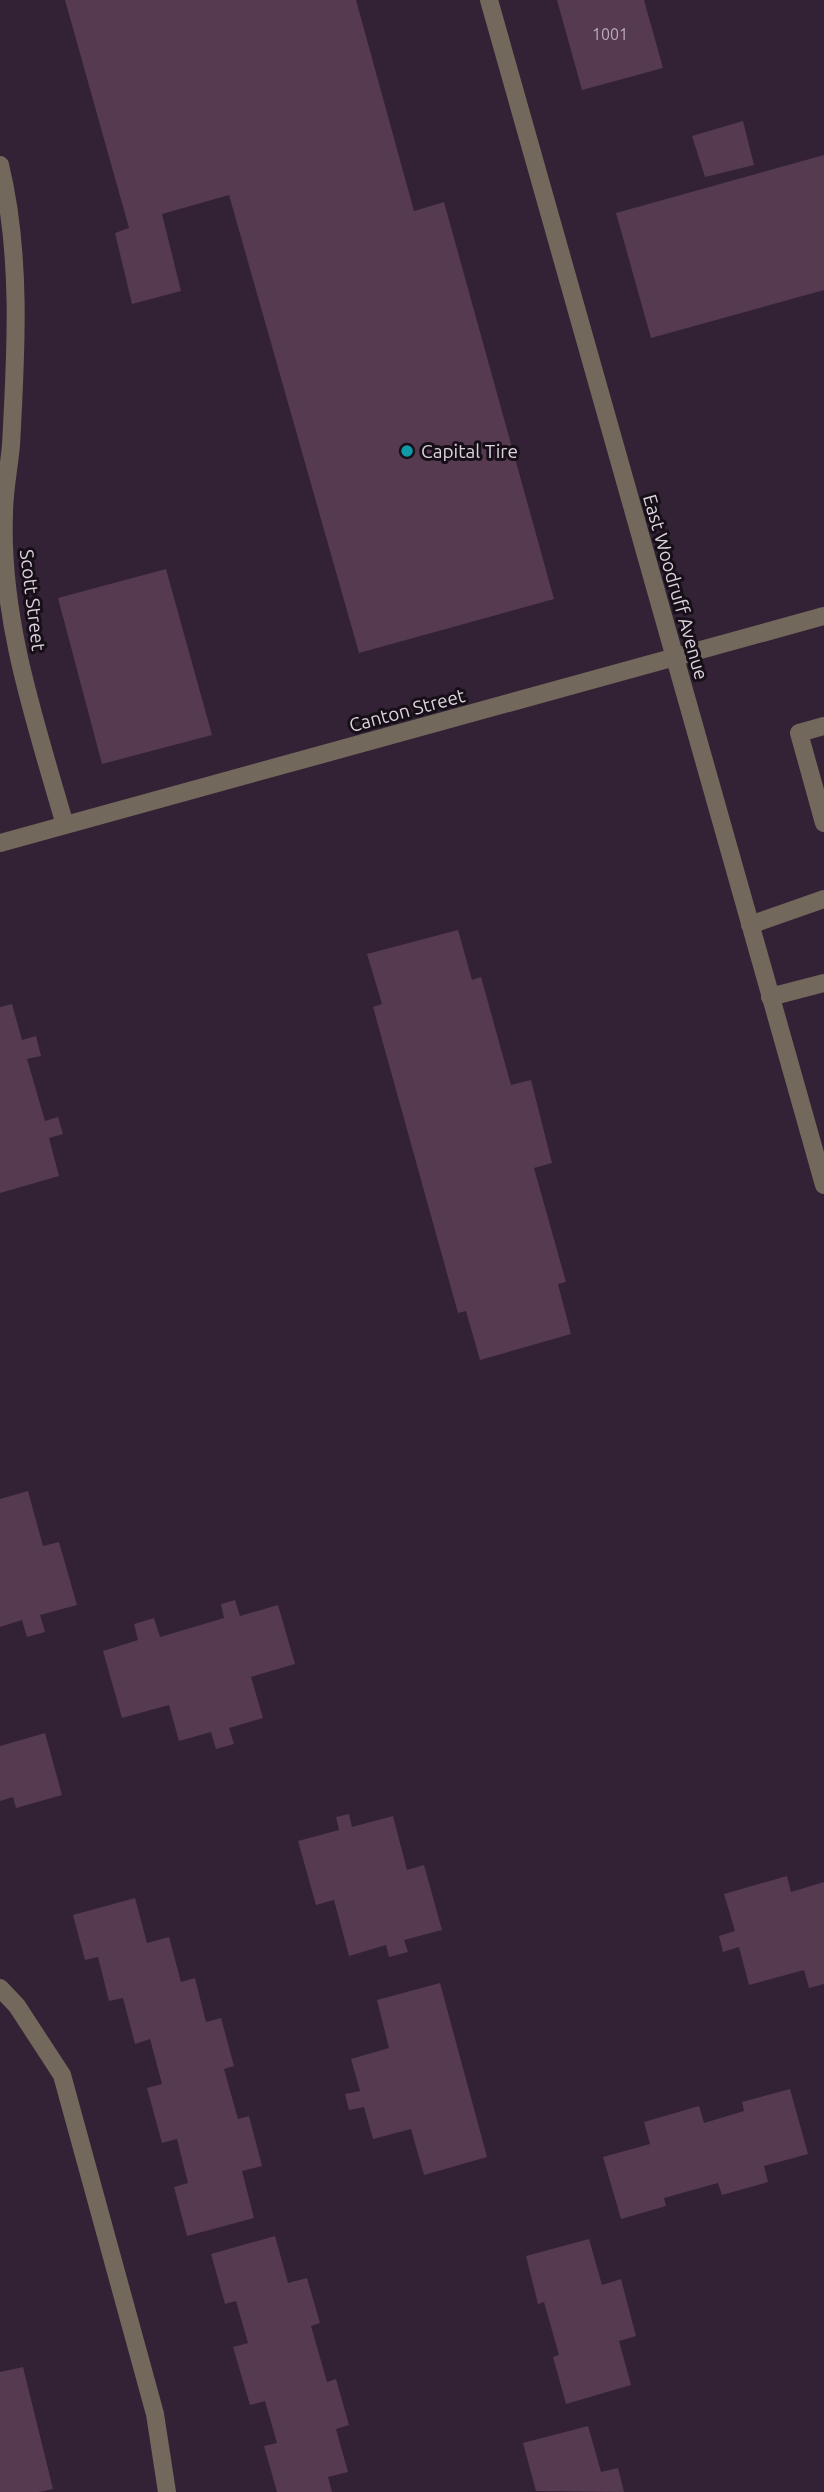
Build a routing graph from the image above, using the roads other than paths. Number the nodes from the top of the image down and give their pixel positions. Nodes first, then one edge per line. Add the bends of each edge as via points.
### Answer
1 (489, 0) edge
2 (0, 165) edge
3 (824, 616) edge
4 (674, 659) junction
5 (824, 726) edge
6 (824, 823) edge
7 (65, 825) junction
8 (0, 843) edge
9 (824, 899) edge
10 (750, 925) junction
11 (824, 983) edge
12 (770, 997) junction
13 (824, 1185) edge
14 (0, 1988) edge
15 (167, 2492) edge

1 - 4 street, East Woodruff Avenue
2 - 7 street, Scott Street via 12,250 15,323 4,514 6,581 16,649
3 - 4 street, Canton Street
4 - 7 street, Canton Street
4 - 10 street, East Woodruff Avenue
5 - 6 street via 799,733
7 - 8 street, Canton Street
9 - 10 street
10 - 12 street, East Woodruff Avenue
11 - 12 street
12 - 13 street, East Woodruff Avenue
14 - 15 street via 62,2075 155,2414

